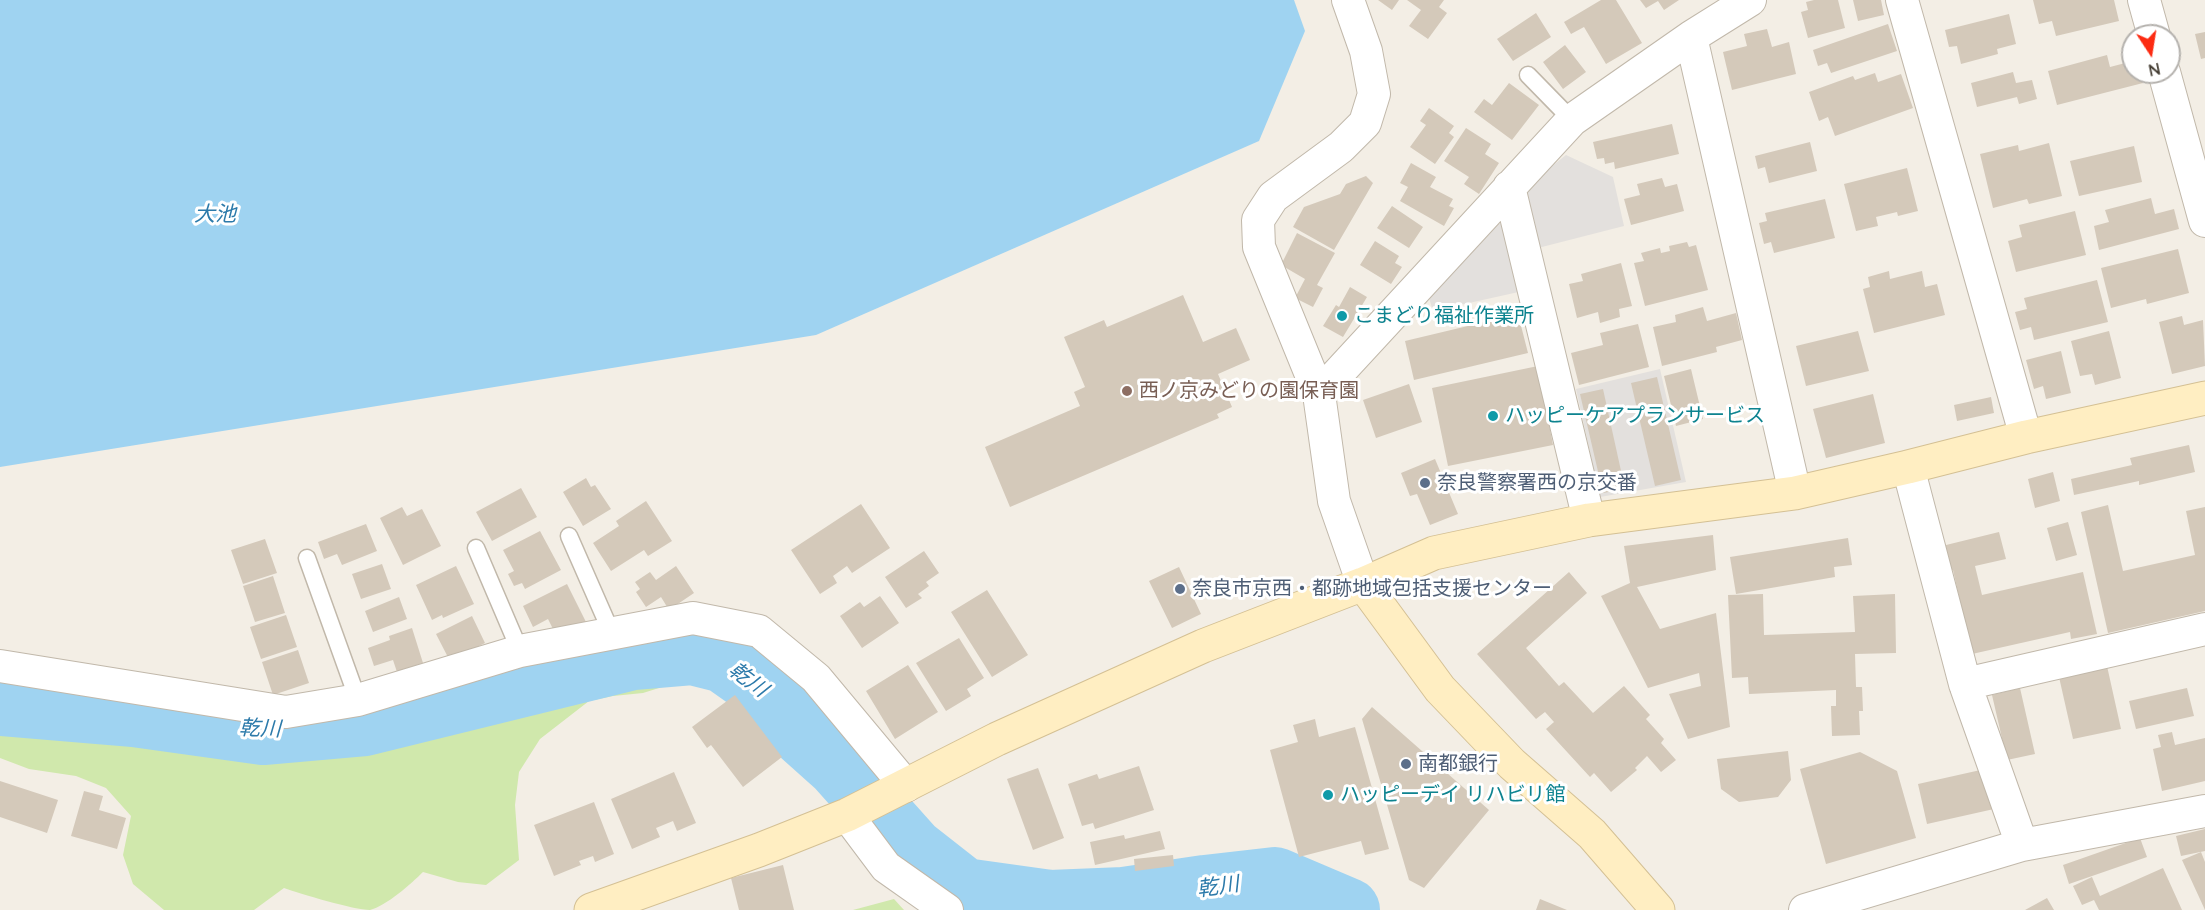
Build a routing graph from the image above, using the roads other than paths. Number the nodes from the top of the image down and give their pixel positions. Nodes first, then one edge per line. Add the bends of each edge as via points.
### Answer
1 (1348, 0) edge
2 (1750, 0) edge
3 (1902, 0) edge
4 (2144, 0) edge
5 (2151, 24) edge
6 (1691, 37) junction
7 (1528, 75) dead end
8 (2167, 84) edge
9 (1572, 120) junction
10 (1509, 187) junction
11 (2205, 221) edge
12 (1319, 394) junction
13 (2205, 398) edge
14 (2026, 437) junction
15 (1908, 467) junction
16 (1795, 493) junction
17 (1589, 520) junction
18 (568, 536) dead end
19 (476, 548) dead end
20 (307, 558) dead end
21 (1363, 584) junction
22 (2205, 629) edge
23 (612, 634) junction
24 (520, 651) junction
25 (0, 666) edge
26 (1965, 684) junction
27 (358, 700) junction
28 (906, 786) junction
29 (2205, 811) edge
30 (847, 814) junction
31 (2022, 845) junction
32 (1652, 907) edge
33 (591, 910) edge
34 (947, 910) edge
35 (1805, 910) edge

1 - 12 street via 1366,51 1374,94 1365,123 1341,147 1273,197 1258,220 1259,247
2 - 6 street
3 - 14 street
4 - 5 street
6 - 9 street
6 - 16 street
7 - 9 lane
8 - 11 street
9 - 10 street
10 - 12 street
10 - 17 street
12 - 21 street via 1334,501
13 - 14 street
14 - 15 street
15 - 16 street
15 - 26 street
16 - 17 street
17 - 21 street via 1434,553
18 - 23 lane
19 - 24 lane
20 - 27 lane
21 - 28 street via 1203,646 997,739
21 - 32 street via 1440,688 1512,764 1592,834
22 - 26 street
23 - 24 street
23 - 28 street via 693,618 759,630 816,678
24 - 27 street
25 - 27 street via 286,712
26 - 31 street
28 - 30 street
29 - 31 street
30 - 33 street
30 - 34 street via 886,867
31 - 35 street

